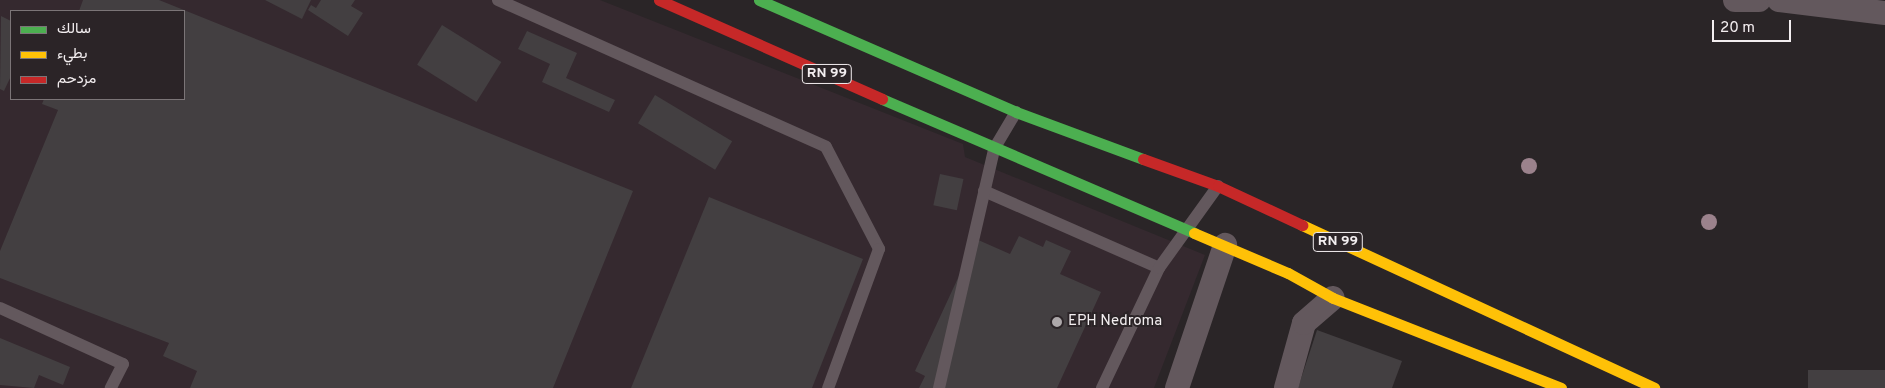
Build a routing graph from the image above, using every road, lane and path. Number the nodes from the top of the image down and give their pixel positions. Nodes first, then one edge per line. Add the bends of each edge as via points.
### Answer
1 (498, 0) edge
2 (659, 0) edge
3 (759, 0) edge
4 (1735, 0) edge
5 (1759, 0) edge
6 (1779, 0) edge
7 (1885, 13) edge
8 (1016, 112) junction
9 (994, 149) junction
10 (1218, 186) junction
11 (984, 191) junction
12 (1186, 228) junction
13 (1226, 245) junction
14 (1159, 268) junction
15 (1333, 298) junction
16 (0, 308) edge
17 (111, 388) edge
18 (828, 388) edge
19 (939, 388) edge
20 (1102, 388) edge
21 (1177, 388) edge
22 (1286, 388) edge
23 (1561, 388) edge
24 (1654, 388) edge

1 - 18 lane via 826,147 879,249
2 - 9 main road, RN 99
3 - 8 main road, RN 99
4 - 5 street
6 - 7 street
8 - 9 lane
8 - 10 main road, RN 99
9 - 11 lane
9 - 12 main road, RN 99
10 - 12 lane
10 - 24 main road, RN 99
11 - 14 lane
11 - 19 lane
12 - 13 main road, RN 99
12 - 14 lane
13 - 15 main road, RN 99
13 - 21 street
14 - 20 lane
15 - 22 street via 1304,323
15 - 23 main road, RN 99
16 - 17 lane via 123,364

